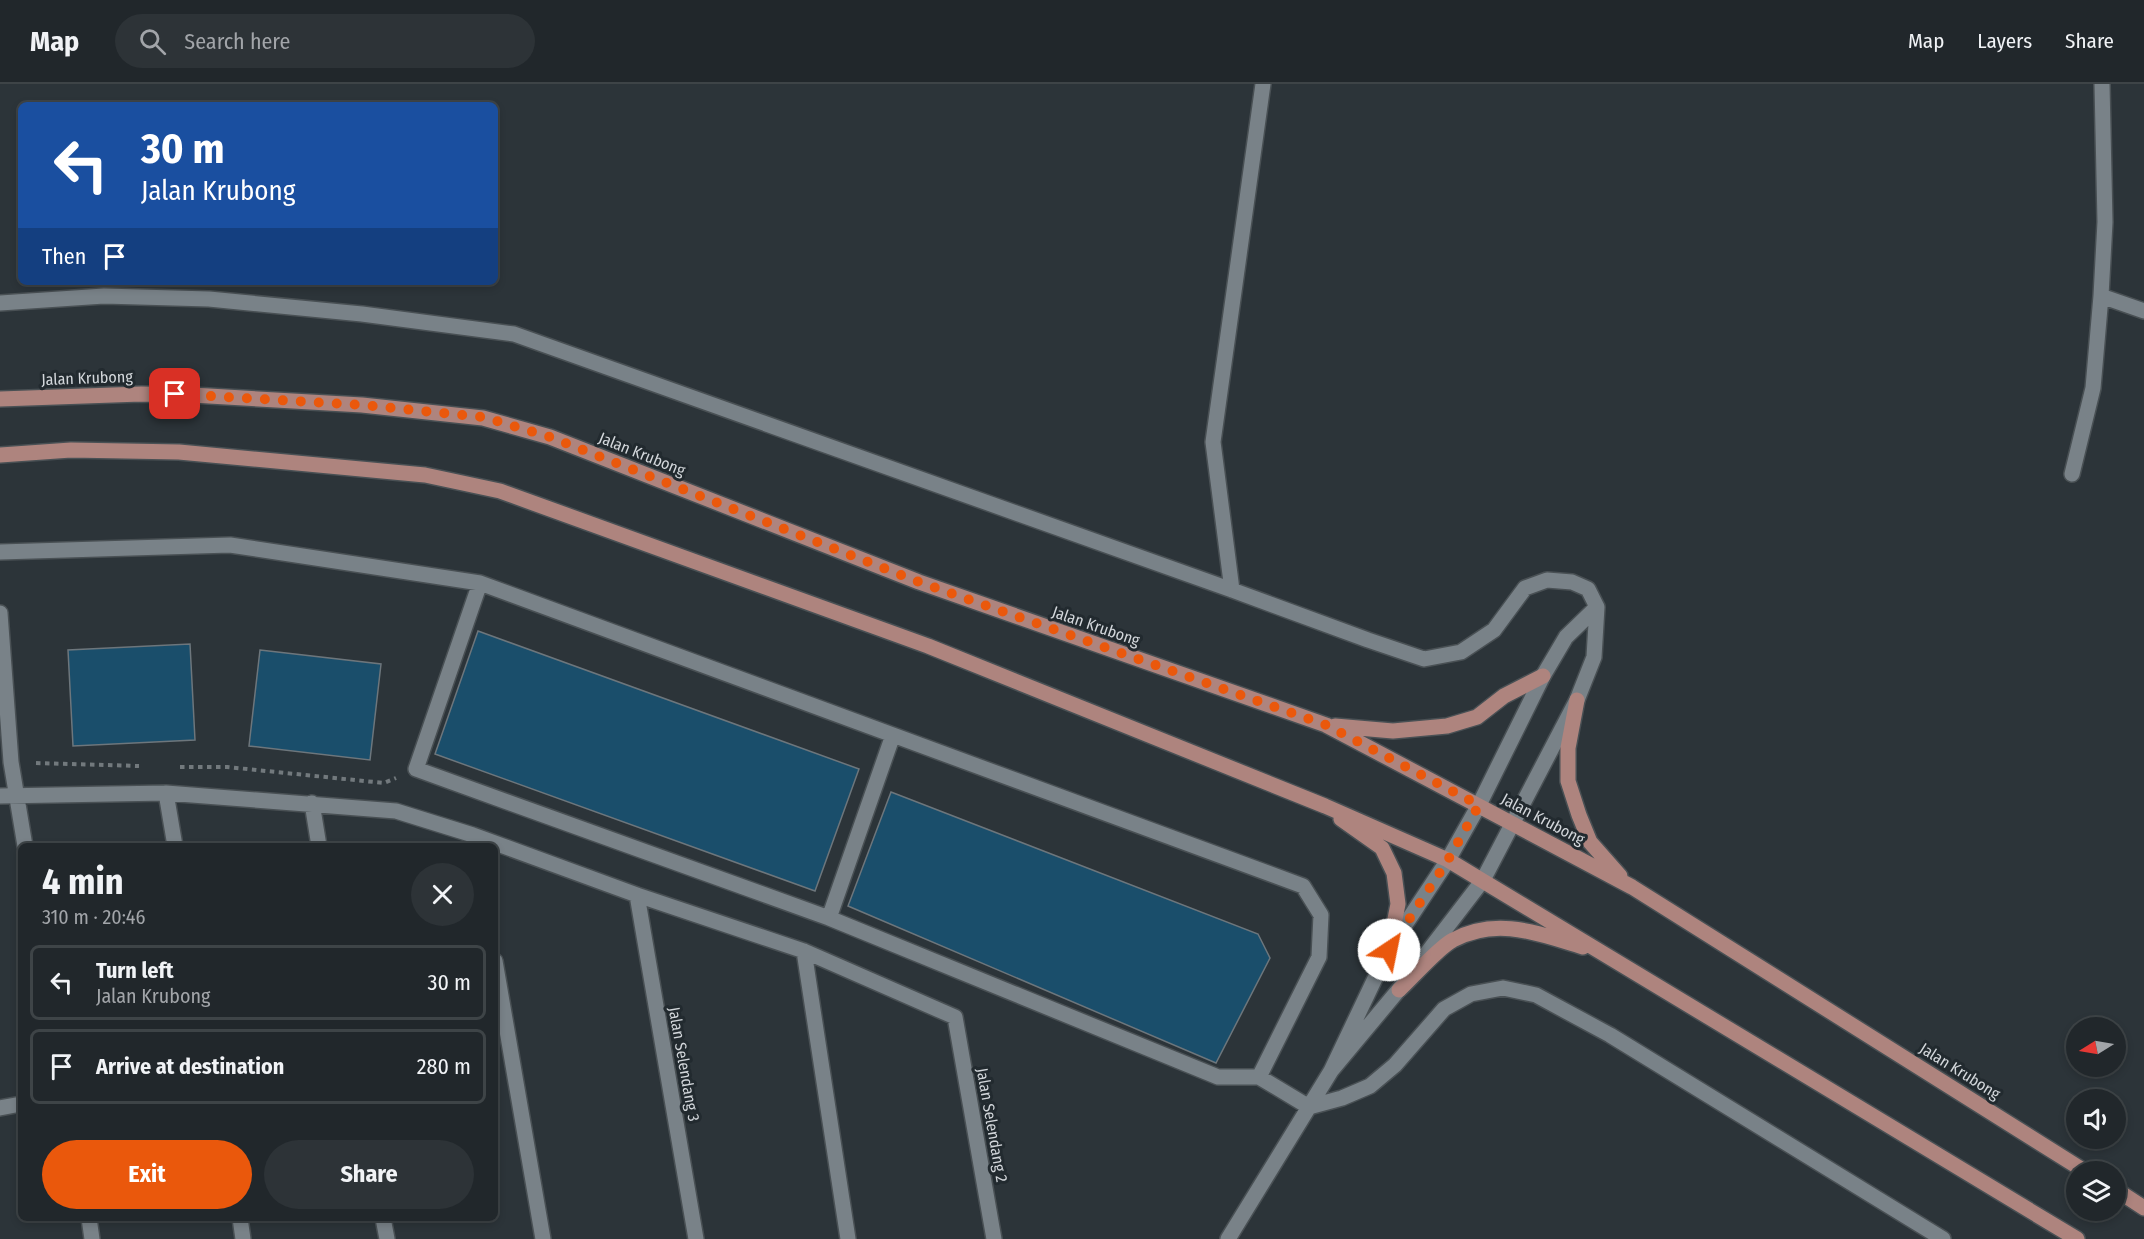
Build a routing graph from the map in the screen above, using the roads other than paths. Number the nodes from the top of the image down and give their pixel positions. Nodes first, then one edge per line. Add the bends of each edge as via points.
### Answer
1 (1263, 84) edge
2 (2102, 84) edge
3 (2101, 296) junction
4 (0, 303) edge
5 (2144, 311) edge
6 (0, 399) edge
7 (0, 454) edge
8 (2072, 474) dead end
9 (0, 552) edge
10 (480, 583) junction
11 (1232, 590) junction
12 (1597, 607) junction
13 (0, 613) edge
14 (1543, 676) junction
15 (1577, 700) junction
16 (1326, 725) junction
17 (893, 735) junction
18 (5, 763) edge
19 (166, 793) junction
20 (16, 795) junction
21 (0, 796) edge
22 (312, 803) junction
23 (1479, 805) junction
24 (1325, 806) junction
25 (1514, 823) junction
26 (474, 841) edge
27 (24, 843) edge
28 (174, 843) edge
29 (319, 843) edge
30 (498, 849) edge
31 (1448, 860) junction
32 (1482, 880) junction
33 (1632, 887) junction
34 (637, 895) junction
35 (829, 918) junction
36 (1389, 950) junction
37 (804, 951) junction
38 (1603, 953) junction
39 (498, 978) edge
40 (1399, 990) junction
41 (1331, 1071) junction
42 (1259, 1077) junction
43 (18, 1105) edge
44 (1309, 1107) junction
45 (0, 1108) edge
46 (2068, 1161) edge
47 (2126, 1197) edge
48 (2144, 1208) edge
49 (89, 1221) edge
50 (240, 1221) edge
51 (384, 1221) edge
52 (92, 1239) edge
53 (243, 1239) edge
54 (387, 1239) edge
55 (543, 1239) edge
56 (696, 1239) edge
57 (848, 1239) edge
58 (994, 1239) edge
59 (1228, 1239) edge
60 (1943, 1239) edge
61 (2077, 1239) edge

1 - 11 street via 1213,442
2 - 3 street via 2105,222
3 - 5 street
3 - 8 street via 2093,388
4 - 11 street via 104,296 209,298 514,334
6 - 16 main road, Jalan Krubong via 192,395 483,417 550,437 919,582
7 - 24 main road via 71,450 179,452 425,475 500,491 928,646
9 - 10 street via 230,544
10 - 17 street
10 - 35 street via 416,769
11 - 12 street via 1424,659 1461,652 1494,630 1525,588 1547,580 1588,588
12 - 14 street via 1566,637
12 - 15 street via 1594,657
13 - 18 street
14 - 16 main road via 1504,696 1476,717 1448,726 1393,731
14 - 23 street
15 - 25 street
15 - 33 main road via 1568,748 1568,781 1590,842
16 - 23 main road, Jalan Krubong
17 - 35 street
17 - 42 street via 1303,886 1321,915 1319,957
18 - 20 street
19 - 20 street
19 - 22 street
19 - 28 street
20 - 21 street
20 - 27 street
22 - 26 street via 396,811
22 - 29 street
23 - 25 main road, Jalan Krubong
23 - 31 street
24 - 31 main road
24 - 36 main road via 1382,848 1394,873 1398,904
25 - 32 street
25 - 33 main road, Jalan Krubong
30 - 34 street
31 - 32 main road
31 - 36 street
32 - 38 main road
32 - 40 street
33 - 46 main road, Jalan Krubong
34 - 37 street
34 - 56 street, Jalan Selendang 3
35 - 42 street via 1218,1077
36 - 41 street
37 - 57 street
37 - 58 street, Jalan Selendang 2 via 955,1017
38 - 40 main road via 1522,929 1486,928 1452,940
38 - 61 main road
39 - 55 street
40 - 41 street
41 - 44 street
42 - 44 street
43 - 45 street
44 - 59 street
44 - 60 street via 1370,1086 1395,1065 1444,1009 1471,994 1503,988 1536,994 1610,1035
47 - 48 main road
49 - 52 street
50 - 53 street
51 - 54 street

